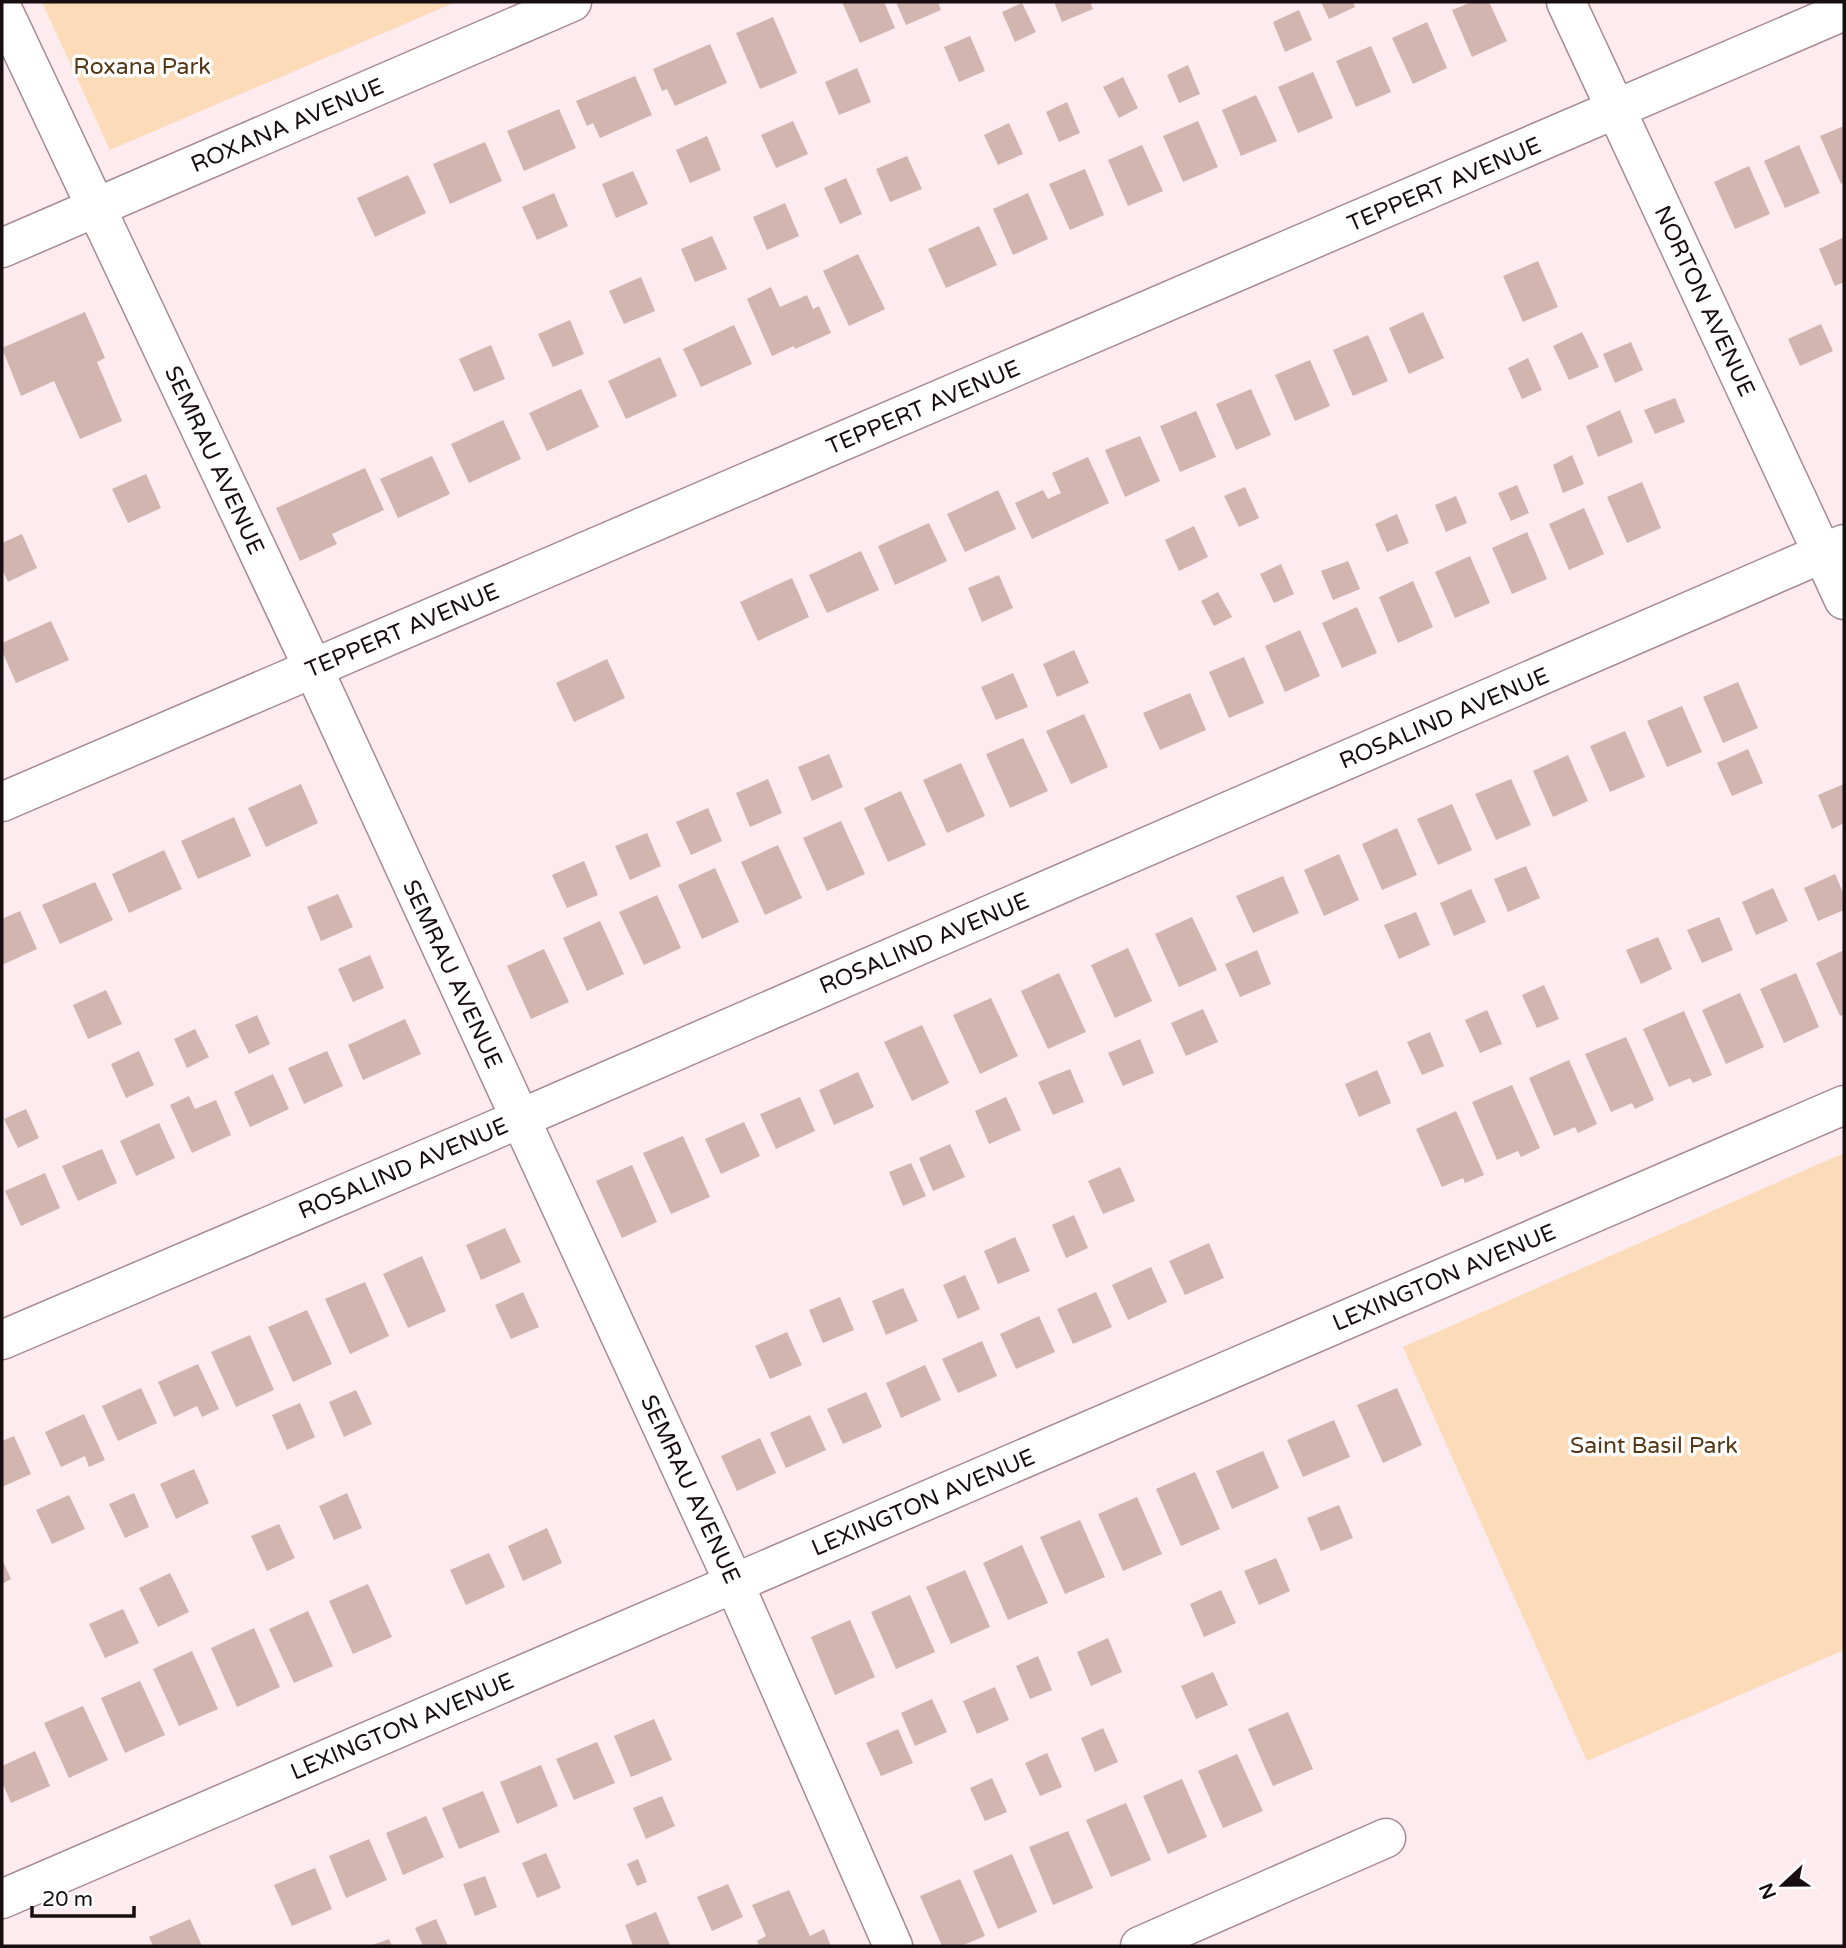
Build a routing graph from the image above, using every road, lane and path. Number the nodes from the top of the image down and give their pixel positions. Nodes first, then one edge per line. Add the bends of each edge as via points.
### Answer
1 (572, 2) edge
2 (1566, 2) edge
3 (2, 8) edge
4 (1844, 11) edge
5 (1616, 110) junction
6 (97, 206) junction
7 (2, 248) edge
8 (1833, 549) edge
9 (1844, 600) edge
10 (313, 668) junction
11 (2, 802) edge
12 (1844, 1105) edge
13 (519, 1119) junction
14 (2, 1340) edge
15 (734, 1583) junction
16 (1385, 1838) dead end
17 (2, 1899) edge
18 (893, 1946) edge
19 (1140, 1946) edge

1 - 6 street, ROXANA AVENUE
2 - 5 street, NORTON AVENUE
3 - 6 street, SEMRAU AVENUE
4 - 5 street, TEPPERT AVENUE
5 - 8 street, NORTON AVENUE
5 - 10 street, TEPPERT AVENUE
6 - 7 street, ROXANA AVENUE
6 - 10 street, SEMRAU AVENUE
8 - 9 street, NORTON AVENUE
8 - 13 street, ROSALIND AVENUE
10 - 11 street, TEPPERT AVENUE
10 - 13 street, SEMRAU AVENUE
12 - 15 street, LEXINGTON AVENUE
13 - 14 street, ROSALIND AVENUE
13 - 15 street, SEMRAU AVENUE
15 - 17 street, LEXINGTON AVENUE
15 - 18 street, SEMRAU AVENUE
16 - 19 street

